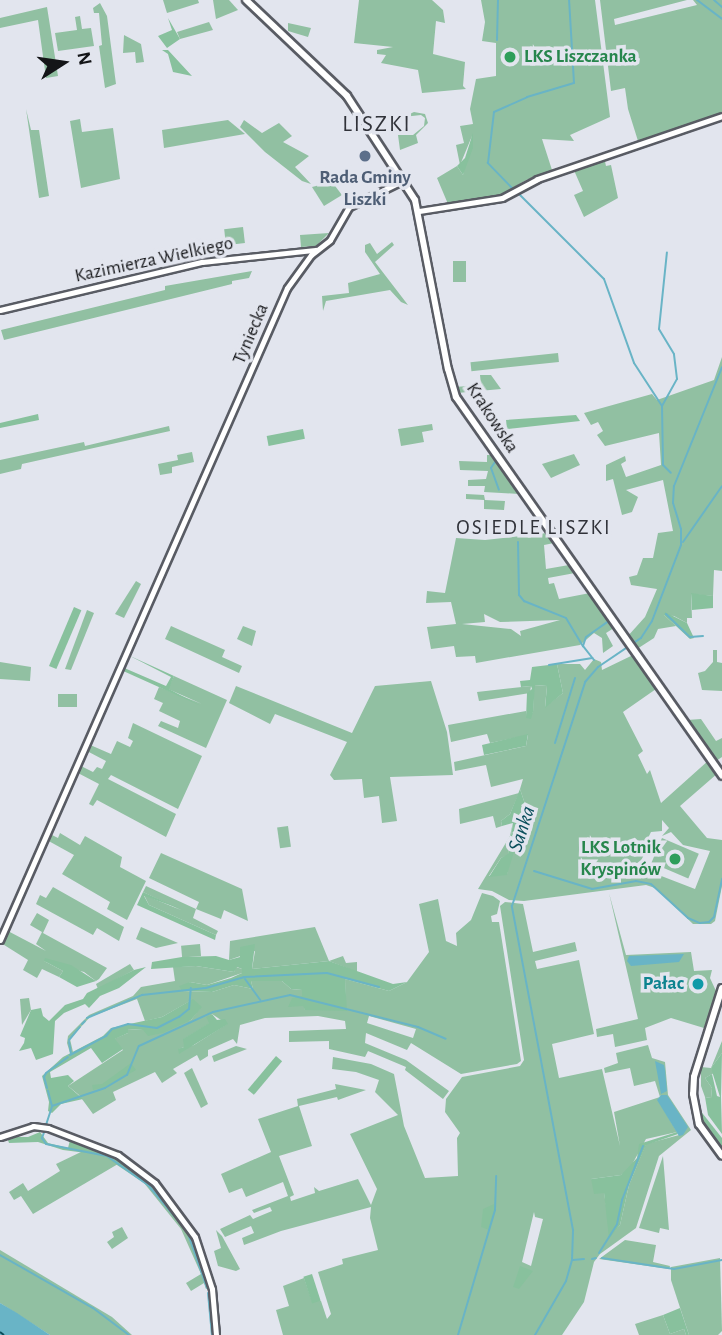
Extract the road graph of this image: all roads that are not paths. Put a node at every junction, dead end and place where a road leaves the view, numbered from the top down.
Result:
1 (246, 0) edge
2 (722, 116) edge
3 (402, 181) junction
4 (419, 211) junction
5 (315, 250) junction
6 (0, 310) edge
7 (722, 776) edge
8 (0, 940) edge
9 (722, 988) edge
10 (0, 1137) edge
11 (722, 1156) edge
12 (216, 1335) edge

1 - 3 main road, Krakowska
2 - 4 street
3 - 4 main road, Krakowska
3 - 5 street, Tyniecka
4 - 7 main road, Krakowska
5 - 6 street, Kazimierza Wielkiego
5 - 8 street, Tyniecka
9 - 11 main road
10 - 12 street

